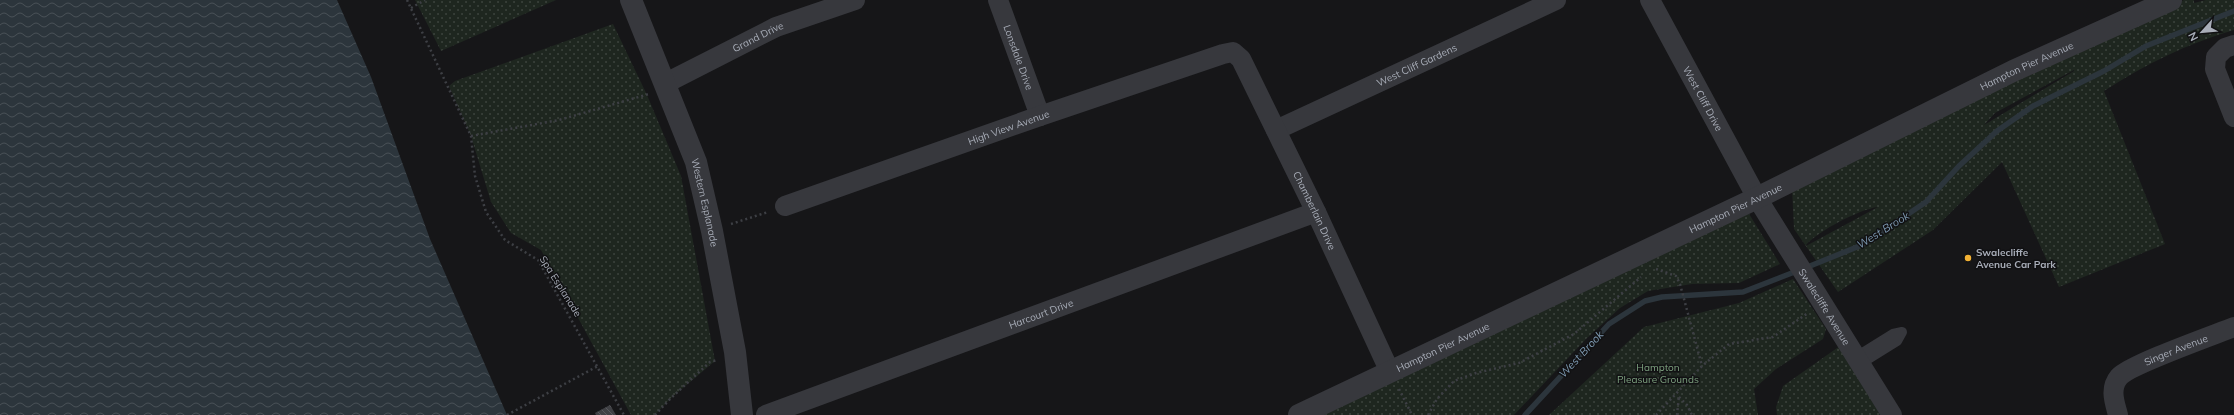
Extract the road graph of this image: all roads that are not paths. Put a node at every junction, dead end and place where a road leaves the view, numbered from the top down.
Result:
1 (631, 0) edge
2 (855, 0) edge
3 (998, 0) edge
4 (1556, 0) edge
5 (1650, 0) edge
6 (2171, 0) edge
7 (835, 3) edge
8 (2234, 45) edge
9 (1234, 52) joint
10 (666, 84) junction
11 (1040, 116) junction
12 (2234, 117) edge
13 (1276, 130) junction
14 (1757, 198) junction
15 (786, 206) road end
16 (1316, 212) junction
17 (2234, 327) edge
18 (1390, 372) junction
19 (742, 415) edge
20 (766, 415) edge
21 (1298, 415) edge
22 (1892, 415) edge
23 (2118, 415) edge

1 - 10 street, Western Esplanade
2 - 7 street, Grand Drive
3 - 11 street, Lonsdale Drive
4 - 13 street, West Cliff Gardens
5 - 14 street, West Cliff Drive
6 - 14 street, Hampton Pier Avenue
7 - 10 street, Grand Drive
8 - 12 street
9 - 11 street, High View Avenue
9 - 13 street, Chamberlain Drive
10 - 19 street, Western Esplanade
11 - 15 street, High View Avenue
13 - 16 street, Chamberlain Drive
14 - 18 street, Hampton Pier Avenue
14 - 22 street, Swalecliffe Avenue
16 - 18 street, Chamberlain Drive
16 - 20 street, Harcourt Drive
17 - 23 street, Singer Avenue
18 - 21 street, Hampton Pier Avenue

